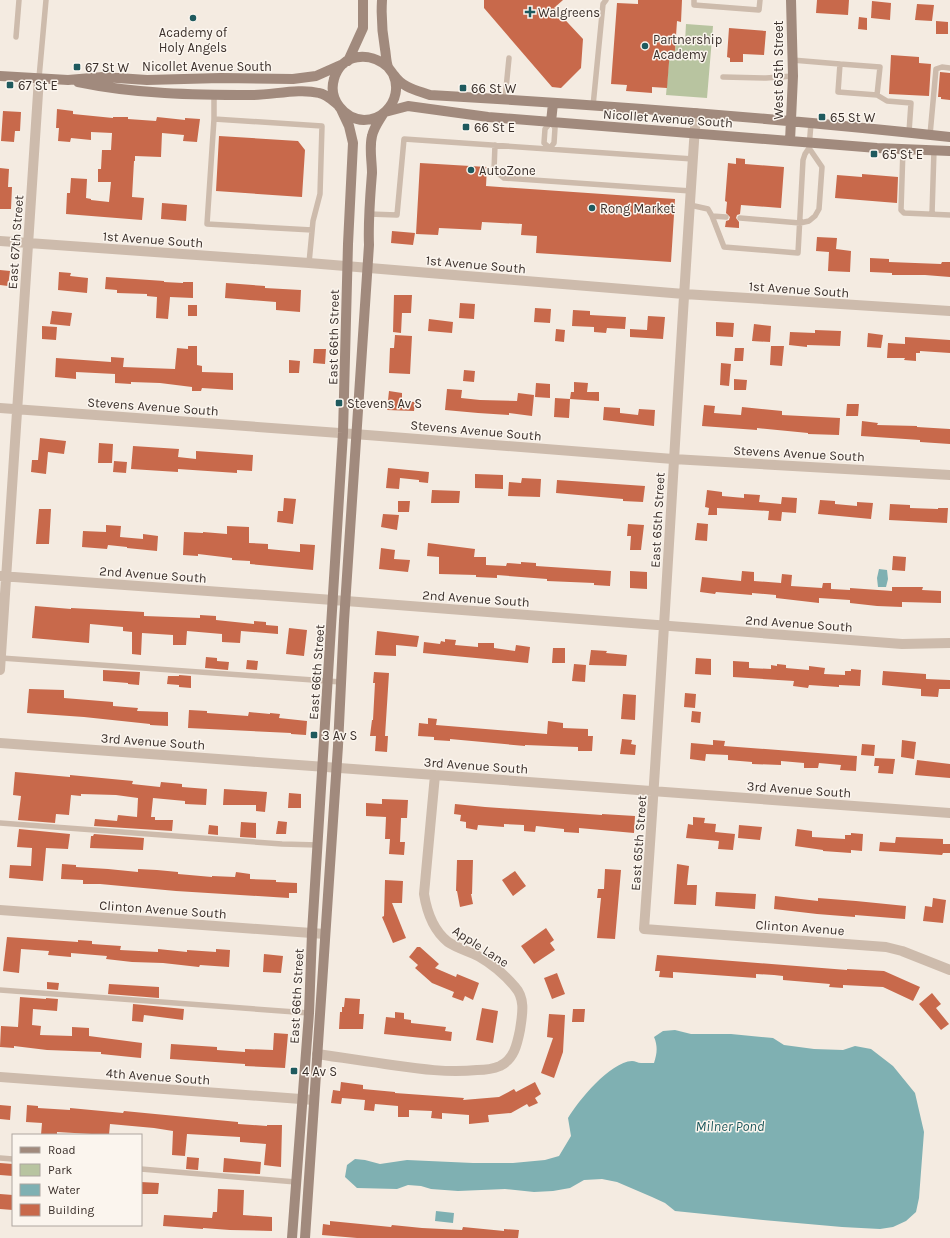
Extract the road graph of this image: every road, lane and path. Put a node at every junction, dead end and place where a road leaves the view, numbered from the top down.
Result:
1 (18, 0) edge
2 (46, 0) edge
3 (363, 0) edge
4 (382, 0) edge
5 (606, 0) edge
6 (694, 0) edge
7 (760, 0) edge
8 (790, 0) edge
9 (16, 37) dead end
10 (509, 58) dead end
11 (792, 60) junction
12 (345, 63) junction
13 (840, 64) junction
14 (950, 68) edge
15 (391, 71) junction
16 (0, 76) edge
17 (793, 76) junction
18 (723, 77) dead end
19 (39, 78) junction
20 (68, 80) junction
21 (214, 95) junction
22 (877, 95) junction
23 (505, 99) junction
24 (554, 103) junction
25 (593, 106) junction
26 (339, 107) junction
27 (384, 113) junction
28 (696, 113) junction
29 (214, 119) junction
30 (792, 121) junction
31 (551, 122) junction
32 (811, 123) junction
33 (909, 132) junction
34 (695, 133) junction
35 (930, 135) junction
36 (950, 137) edge
37 (790, 141) junction
38 (495, 145) junction
39 (810, 145) junction
40 (550, 148) junction
41 (903, 148) junction
42 (934, 150) junction
43 (950, 151) edge
44 (693, 158) junction
45 (691, 191) junction
46 (690, 205) junction
47 (368, 214) junction
48 (932, 214) junction
49 (950, 215) edge
50 (712, 216) junction
51 (726, 217) dead end
52 (740, 218) dead end
53 (800, 223) junction
54 (312, 230) junction
55 (0, 241) edge
56 (28, 243) junction
57 (309, 263) junction
58 (348, 267) junction
59 (367, 268) junction
60 (684, 294) junction
61 (950, 311) edge
62 (0, 408) edge
63 (17, 409) junction
64 (343, 433) junction
65 (357, 434) junction
66 (673, 459) junction
67 (950, 475) edge
68 (3, 576) edge
69 (333, 600) junction
70 (346, 601) junction
71 (664, 625) junction
72 (950, 643) edge
73 (1, 658) edge
74 (0, 670) edge
75 (328, 681) junction
76 (341, 682) junction
77 (0, 743) edge
78 (323, 766) junction
79 (337, 768) junction
80 (435, 775) junction
81 (654, 791) junction
82 (950, 813) edge
83 (0, 823) edge
84 (318, 845) junction
85 (0, 910) edge
86 (644, 929) joint
87 (312, 933) junction
88 (324, 934) junction
89 (950, 970) edge
90 (0, 990) edge
91 (309, 1013) junction
92 (317, 1054) junction
93 (0, 1077) edge
94 (302, 1099) junction
95 (314, 1100) junction
96 (0, 1158) edge
97 (12, 1159) edge
98 (142, 1170) edge
99 (296, 1182) junction
100 (292, 1238) edge
101 (305, 1238) edge

1 - 9 lane
2 - 19 lane
3 - 12 main road
4 - 15 main road
5 - 25 lane
6 - 7 lane
8 - 11 main road, West 65th Street
10 - 23 lane
11 - 13 lane
11 - 17 main road, West 65th Street
12 - 15 main road
12 - 20 main road, Nicollet Avenue South
12 - 26 main road
13 - 22 lane
13 - 22 lane
14 - 35 lane
15 - 23 main road, Nicollet Avenue South
15 - 27 main road
16 - 19 main road, Nicollet Avenue South
17 - 18 lane
17 - 30 main road, West 65th Street
19 - 20 main road, Nicollet Avenue South
19 - 56 street, East 67th Street
20 - 21 main road, Nicollet Avenue South
21 - 26 main road, Nicollet Avenue South
21 - 29 lane
22 - 33 lane
23 - 24 main road, Nicollet Avenue South
24 - 25 main road, Nicollet Avenue South
24 - 31 main road
25 - 28 main road, Nicollet Avenue South
26 - 27 main road
26 - 58 main road, East 66th Street
27 - 31 main road, Nicollet Avenue South
27 - 47 main road, East 66th Street
28 - 30 main road, Nicollet Avenue South
28 - 34 street, East 65th Street
29 - 54 lane
29 - 54 lane
30 - 32 main road, Nicollet Avenue South
30 - 37 main road, West 65th Street
31 - 34 main road, Nicollet Avenue South
31 - 40 lane
31 - 40 lane
32 - 33 main road, Nicollet Avenue South
32 - 39 lane
33 - 35 main road, Nicollet Avenue South
34 - 37 main road, Nicollet Avenue South
34 - 44 street, East 65th Street
35 - 36 main road, Nicollet Avenue South
37 - 39 main road, Nicollet Avenue South
38 - 40 lane
38 - 45 lane
38 - 47 lane
39 - 41 main road, Nicollet Avenue South
39 - 53 lane
39 - 53 lane
40 - 44 lane
41 - 42 main road, Nicollet Avenue South
41 - 48 lane
42 - 43 main road, Nicollet Avenue South
42 - 48 lane
44 - 45 street, East 65th Street
45 - 46 street, East 65th Street
46 - 50 lane
46 - 60 street, East 65th Street
47 - 59 main road, East 66th Street
48 - 49 lane
50 - 51 lane
50 - 53 lane
52 - 53 lane
54 - 57 lane
55 - 56 street, 1st Avenue South
56 - 57 street, 1st Avenue South
56 - 63 street, East 67th Street
57 - 58 street, 1st Avenue South
58 - 59 street, 1st Avenue South
58 - 64 main road, East 66th Street
59 - 60 street, 1st Avenue South
59 - 65 main road, East 66th Street
60 - 61 street, 1st Avenue South
60 - 66 street, East 65th Street
62 - 63 street, Stevens Avenue South
63 - 64 street, Stevens Avenue South
63 - 68 street, East 67th Street
64 - 65 street, Stevens Avenue South
64 - 69 main road, East 66th Street
65 - 66 street, Stevens Avenue South
65 - 70 main road, East 66th Street
66 - 67 street, Stevens Avenue South
66 - 71 street, East 65th Street
68 - 69 street, 2nd Avenue South
68 - 73 street, East 67th Street
69 - 70 street, 2nd Avenue South
69 - 75 main road, East 66th Street
70 - 71 street, 2nd Avenue South
70 - 76 main road, East 66th Street
71 - 72 street, 2nd Avenue South
71 - 81 street, East 65th Street
73 - 74 street, East 67th Street
73 - 75 lane
75 - 76 lane
75 - 78 main road, East 66th Street
76 - 79 main road, East 66th Street
77 - 78 street, 3rd Avenue South
78 - 79 street, 3rd Avenue South
78 - 84 main road, East 66th Street
79 - 80 street, 3rd Avenue South
79 - 88 main road, East 66th Street
80 - 81 street, 3rd Avenue South
80 - 92 street, Apple Lane
81 - 82 street, 3rd Avenue South
81 - 86 street, East 65th Street
83 - 84 lane
84 - 87 main road, East 66th Street
85 - 87 street, Clinton Avenue South
86 - 89 street, Clinton Avenue
87 - 88 street, Clinton Avenue South
87 - 91 main road, East 66th Street
88 - 92 main road, East 66th Street
90 - 91 lane
91 - 94 main road, East 66th Street
92 - 95 main road, East 66th Street
93 - 94 street, 4th Avenue South
94 - 95 street, 4th Avenue South
94 - 99 main road, East 66th Street
95 - 101 main road, East 66th Street
96 - 97 lane
98 - 99 lane
99 - 100 main road, East 66th Street

